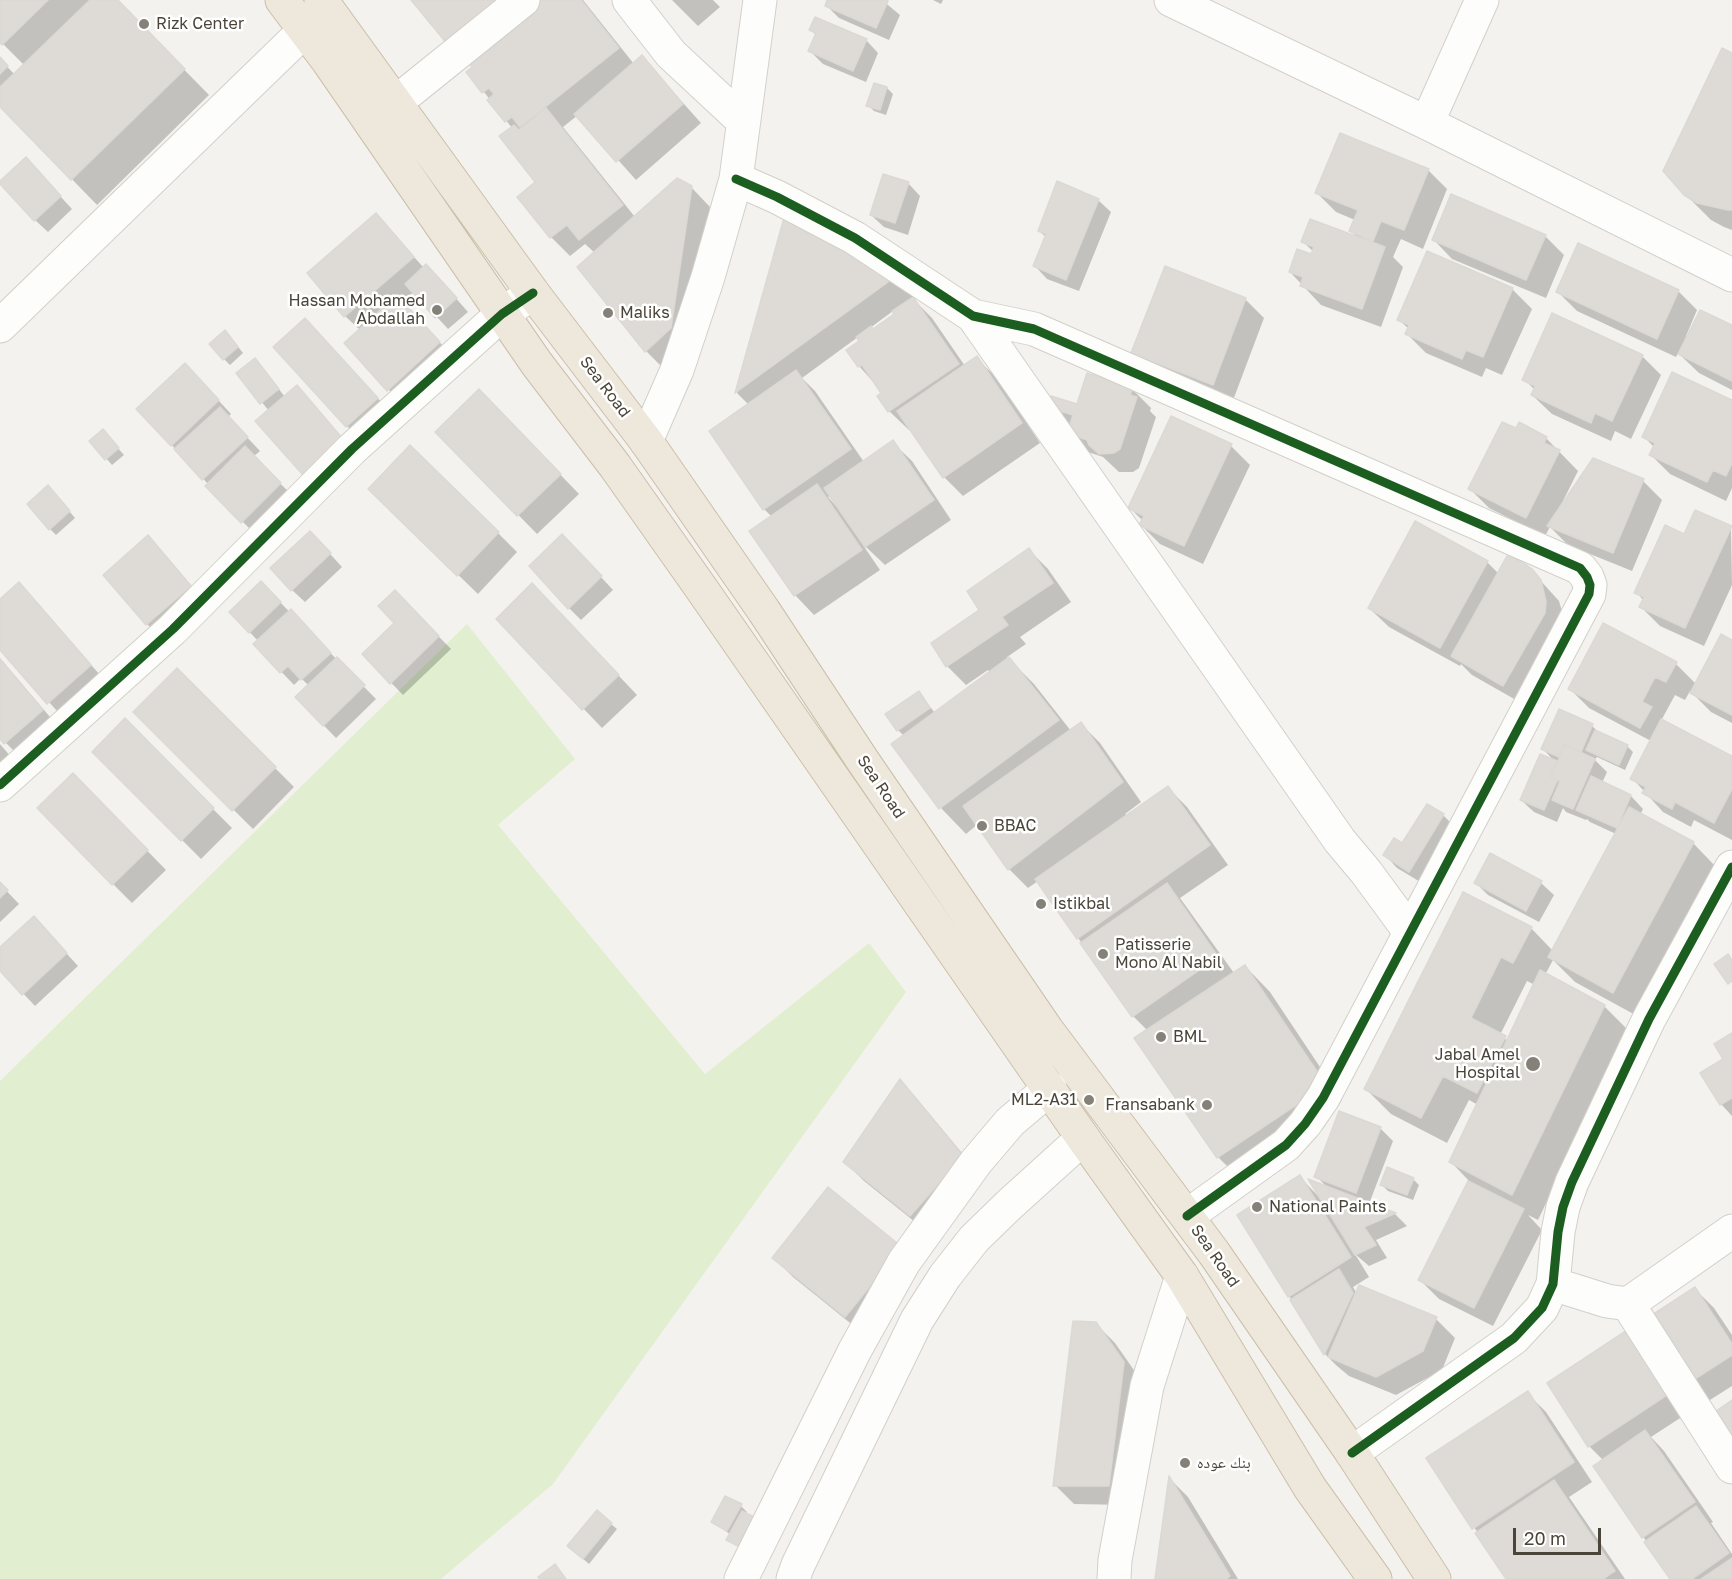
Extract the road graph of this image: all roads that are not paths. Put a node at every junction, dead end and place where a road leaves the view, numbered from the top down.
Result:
1 (282, 0) edge
2 (523, 0) edge
3 (629, 0) edge
4 (760, 0) edge
5 (1171, 0) edge
6 (1482, 0) edge
7 (326, 11) edge
8 (395, 103) junction
9 (743, 121) junction
10 (1426, 123) junction
11 (736, 179) junction
12 (1732, 275) edge
13 (533, 292) junction
14 (502, 314) junction
15 (974, 316) junction
16 (0, 326) edge
17 (646, 441) junction
18 (0, 785) edge
19 (1732, 867) edge
20 (1410, 932) junction
21 (1050, 1088) junction
22 (1083, 1138) junction
23 (1187, 1216) junction
24 (1732, 1231) edge
25 (1182, 1276) junction
26 (1553, 1284) junction
27 (1628, 1304) junction
28 (1352, 1453) junction
29 (1732, 1467) edge
30 (741, 1579) edge
31 (793, 1579) edge
32 (1114, 1579) edge
33 (1375, 1579) edge
34 (1434, 1579) edge

1 - 7 highway, Sea Road
2 - 8 street
3 - 9 street
4 - 9 street
5 - 10 street
6 - 10 street
7 - 8 highway, Sea Road
7 - 14 highway, Sea Road
7 - 16 street
8 - 13 highway, Sea Road
9 - 11 street
10 - 12 street
11 - 15 street
11 - 17 street
13 - 14 street
13 - 17 highway, Sea Road
14 - 18 street
14 - 21 highway, Sea Road
15 - 20 street
15 - 20 street
17 - 23 highway, Sea Road
19 - 26 street
20 - 23 street
21 - 22 highway, Sea Road
21 - 30 street
22 - 25 highway, Sea Road
22 - 31 street
23 - 28 highway, Sea Road
24 - 27 street
25 - 32 street
25 - 33 highway, Sea Road
26 - 27 street
26 - 28 street
27 - 29 street
28 - 34 highway, Sea Road

